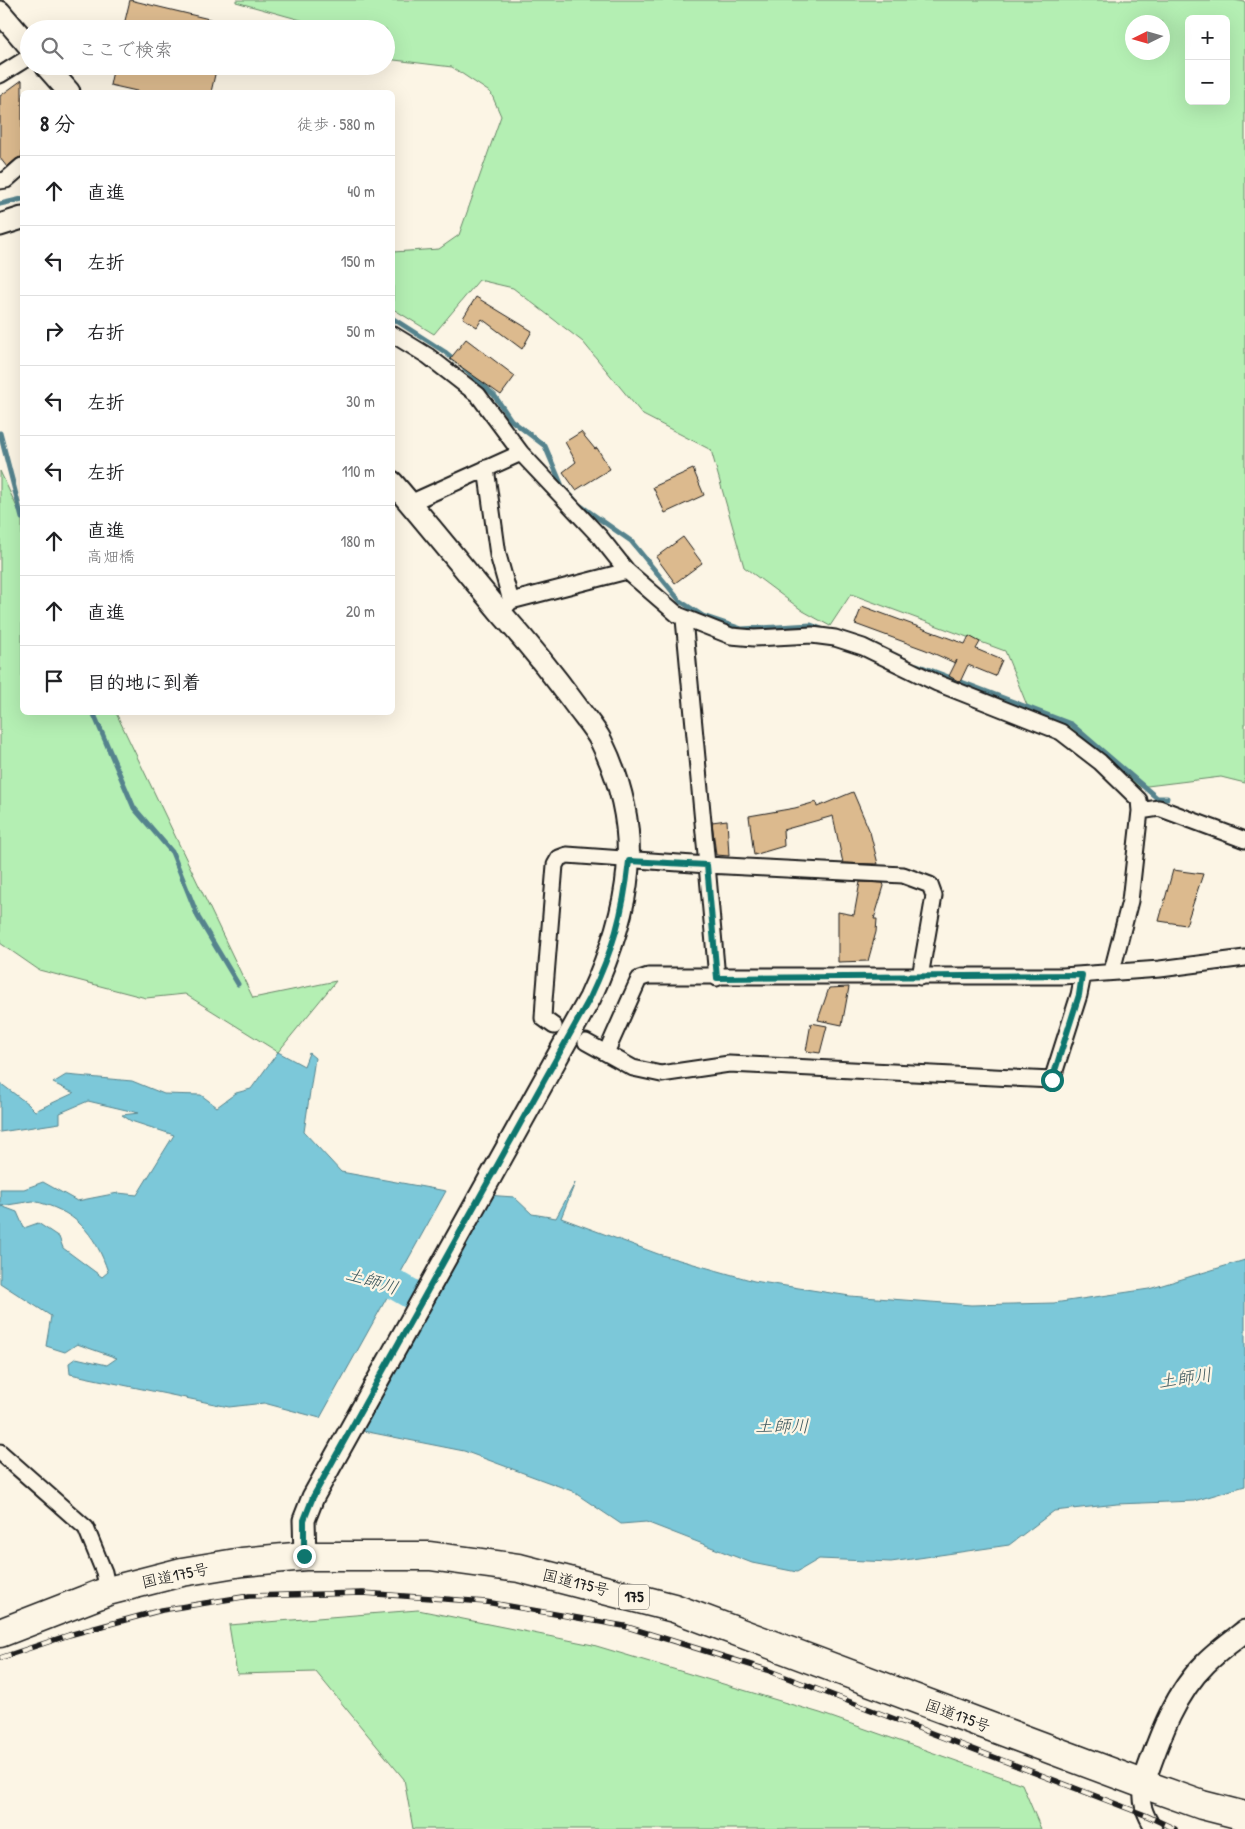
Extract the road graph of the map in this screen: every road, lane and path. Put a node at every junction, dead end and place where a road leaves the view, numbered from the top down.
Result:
1 (0, 12) edge
2 (20, 35) edge
3 (20, 63) edge
4 (0, 75) edge
5 (54, 75) edge
6 (67, 90) edge
7 (20, 168) edge
8 (0, 181) edge
9 (20, 219) edge
10 (0, 225) edge
11 (395, 336) edge
12 (521, 454) junction
13 (486, 468) junction
14 (395, 486) edge
15 (410, 503) junction
16 (627, 571) junction
17 (506, 606) junction
18 (684, 618) junction
19 (1140, 811) junction
20 (1245, 840) edge
21 (629, 861) junction
22 (707, 865) junction
23 (1245, 958) edge
24 (1112, 972) junction
25 (1082, 975) junction
26 (920, 976) junction
27 (717, 978) junction
28 (554, 1026) dead end
29 (586, 1042) dead end
30 (606, 1054) junction
31 (0, 1452) edge
32 (304, 1556) junction
33 (108, 1591) junction
34 (1245, 1632) edge
35 (0, 1633) edge
36 (1143, 1784) junction
37 (1245, 1816) edge
38 (1154, 1829) edge

1 - 2 street
3 - 4 street
5 - 6 street
7 - 8 street
9 - 10 street
11 - 12 street
12 - 13 street
12 - 16 street
13 - 15 street
13 - 17 street
14 - 15 street
15 - 17 street
16 - 17 street
16 - 18 street
17 - 21 street
18 - 19 street
18 - 22 street
19 - 20 street
19 - 24 street
21 - 22 street
21 - 28 street
21 - 32 street
22 - 26 street
22 - 27 street
23 - 24 street
24 - 25 street
25 - 26 street
25 - 30 street
26 - 27 street
27 - 30 street
29 - 30 street
31 - 33 street
32 - 33 highway, 国道175号 / 175
32 - 36 highway, 国道175号 / 175
33 - 35 highway, 国道175号 / 175
34 - 36 street
36 - 37 highway, 国道175号 / 175
36 - 38 street

